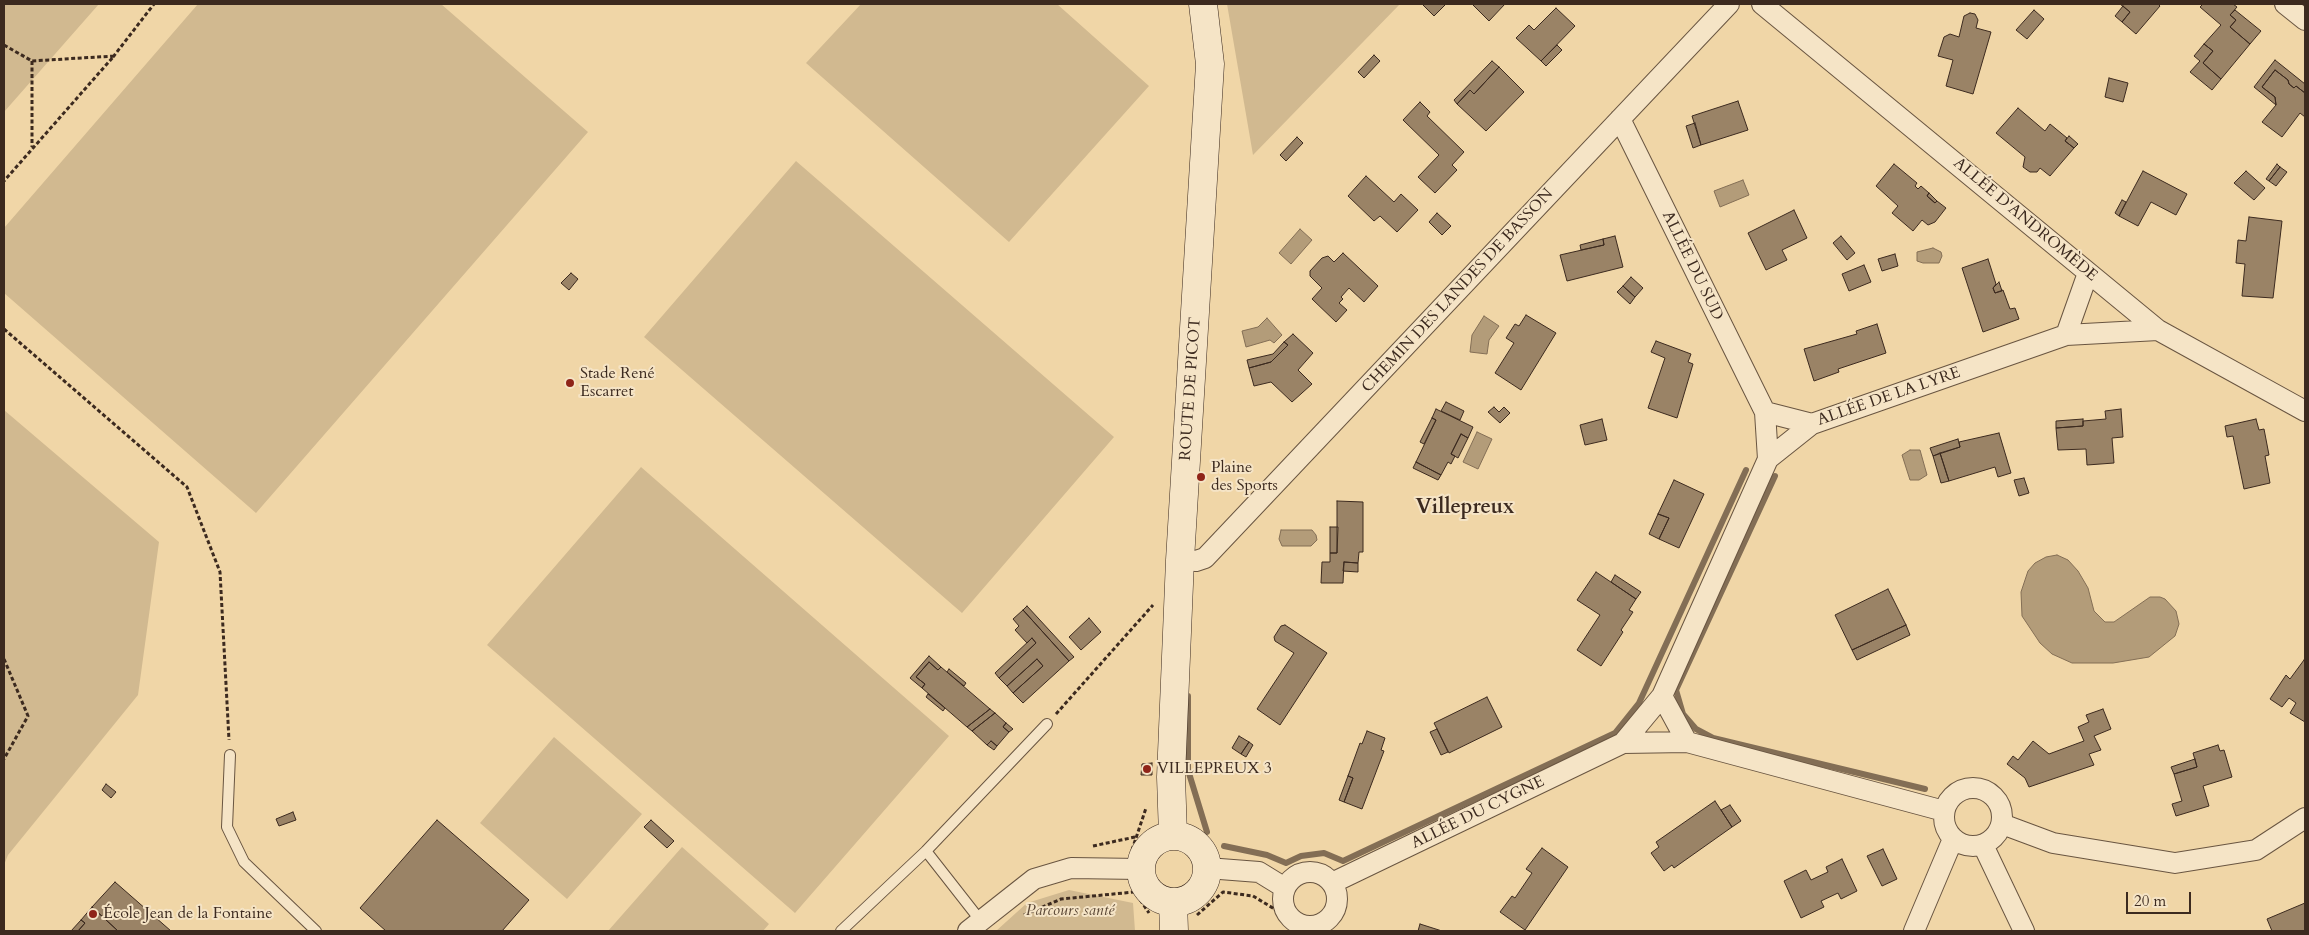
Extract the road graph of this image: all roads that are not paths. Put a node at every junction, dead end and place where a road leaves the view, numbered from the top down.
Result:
1 (1203, 4) edge
2 (1728, 4) edge
3 (1762, 4) edge
4 (2285, 4) edge
5 (2305, 20) edge
6 (1620, 119) junction
7 (2088, 273) junction
8 (2158, 330) junction
9 (2066, 335) junction
10 (2305, 411) edge
11 (1765, 412) junction
12 (1812, 424) junction
13 (1768, 459) junction
14 (1180, 560) junction
15 (1662, 696) junction
16 (1047, 724) road end
17 (1687, 742) junction
18 (1623, 743) junction
19 (230, 755) road end
20 (1944, 811) junction
21 (2305, 818) edge
22 (2002, 824) junction
23 (1173, 835) junction
24 (1953, 839) junction
25 (1983, 845) junction
26 (926, 851) junction
27 (1207, 868) junction
28 (1137, 881) junction
29 (1332, 883) junction
30 (1285, 888) junction
31 (1173, 917) edge
32 (974, 926) edge
33 (1317, 929) edge
34 (316, 931) edge
35 (841, 931) edge
36 (1914, 931) edge
37 (2024, 931) edge

1 - 14 main road, ROUTE DE PICOT
2 - 6 street, CHEMIN DES LANDES DE BASSON
3 - 7 street, ALLÉE D'ANDROMÈDE
4 - 5 street
6 - 11 street, ALLÉE DU SUD
6 - 14 street, CHEMIN DES LANDES DE BASSON
7 - 8 street, ALLÉE D'ANDROMÈDE
7 - 9 street
8 - 9 street, ALLÉE DE LA LYRE
8 - 10 street, ALLÉE D'ANDROMÈDE
9 - 12 street, ALLÉE DE LA LYRE
11 - 12 street
11 - 13 street, ALLÉE DU SUD
12 - 13 street, ALLÉE DE LA LYRE
13 - 15 street, ALLÉE DE LA LYRE
14 - 23 main road, ROUTE DE PICOT
15 - 17 street
15 - 18 street, ALLÉE DE LA LYRE
16 - 26 lane
17 - 18 street
17 - 20 street
18 - 29 street, ALLÉE DU CYGNE
19 - 34 lane
20 - 22 street
20 - 24 street
21 - 22 street
22 - 25 street
23 - 27 main road
23 - 28 main road
24 - 25 street
24 - 36 street
25 - 37 street
26 - 32 lane
26 - 35 lane
27 - 30 street
27 - 31 main road
28 - 31 main road
28 - 32 street
29 - 30 street
29 - 33 street
30 - 33 street

